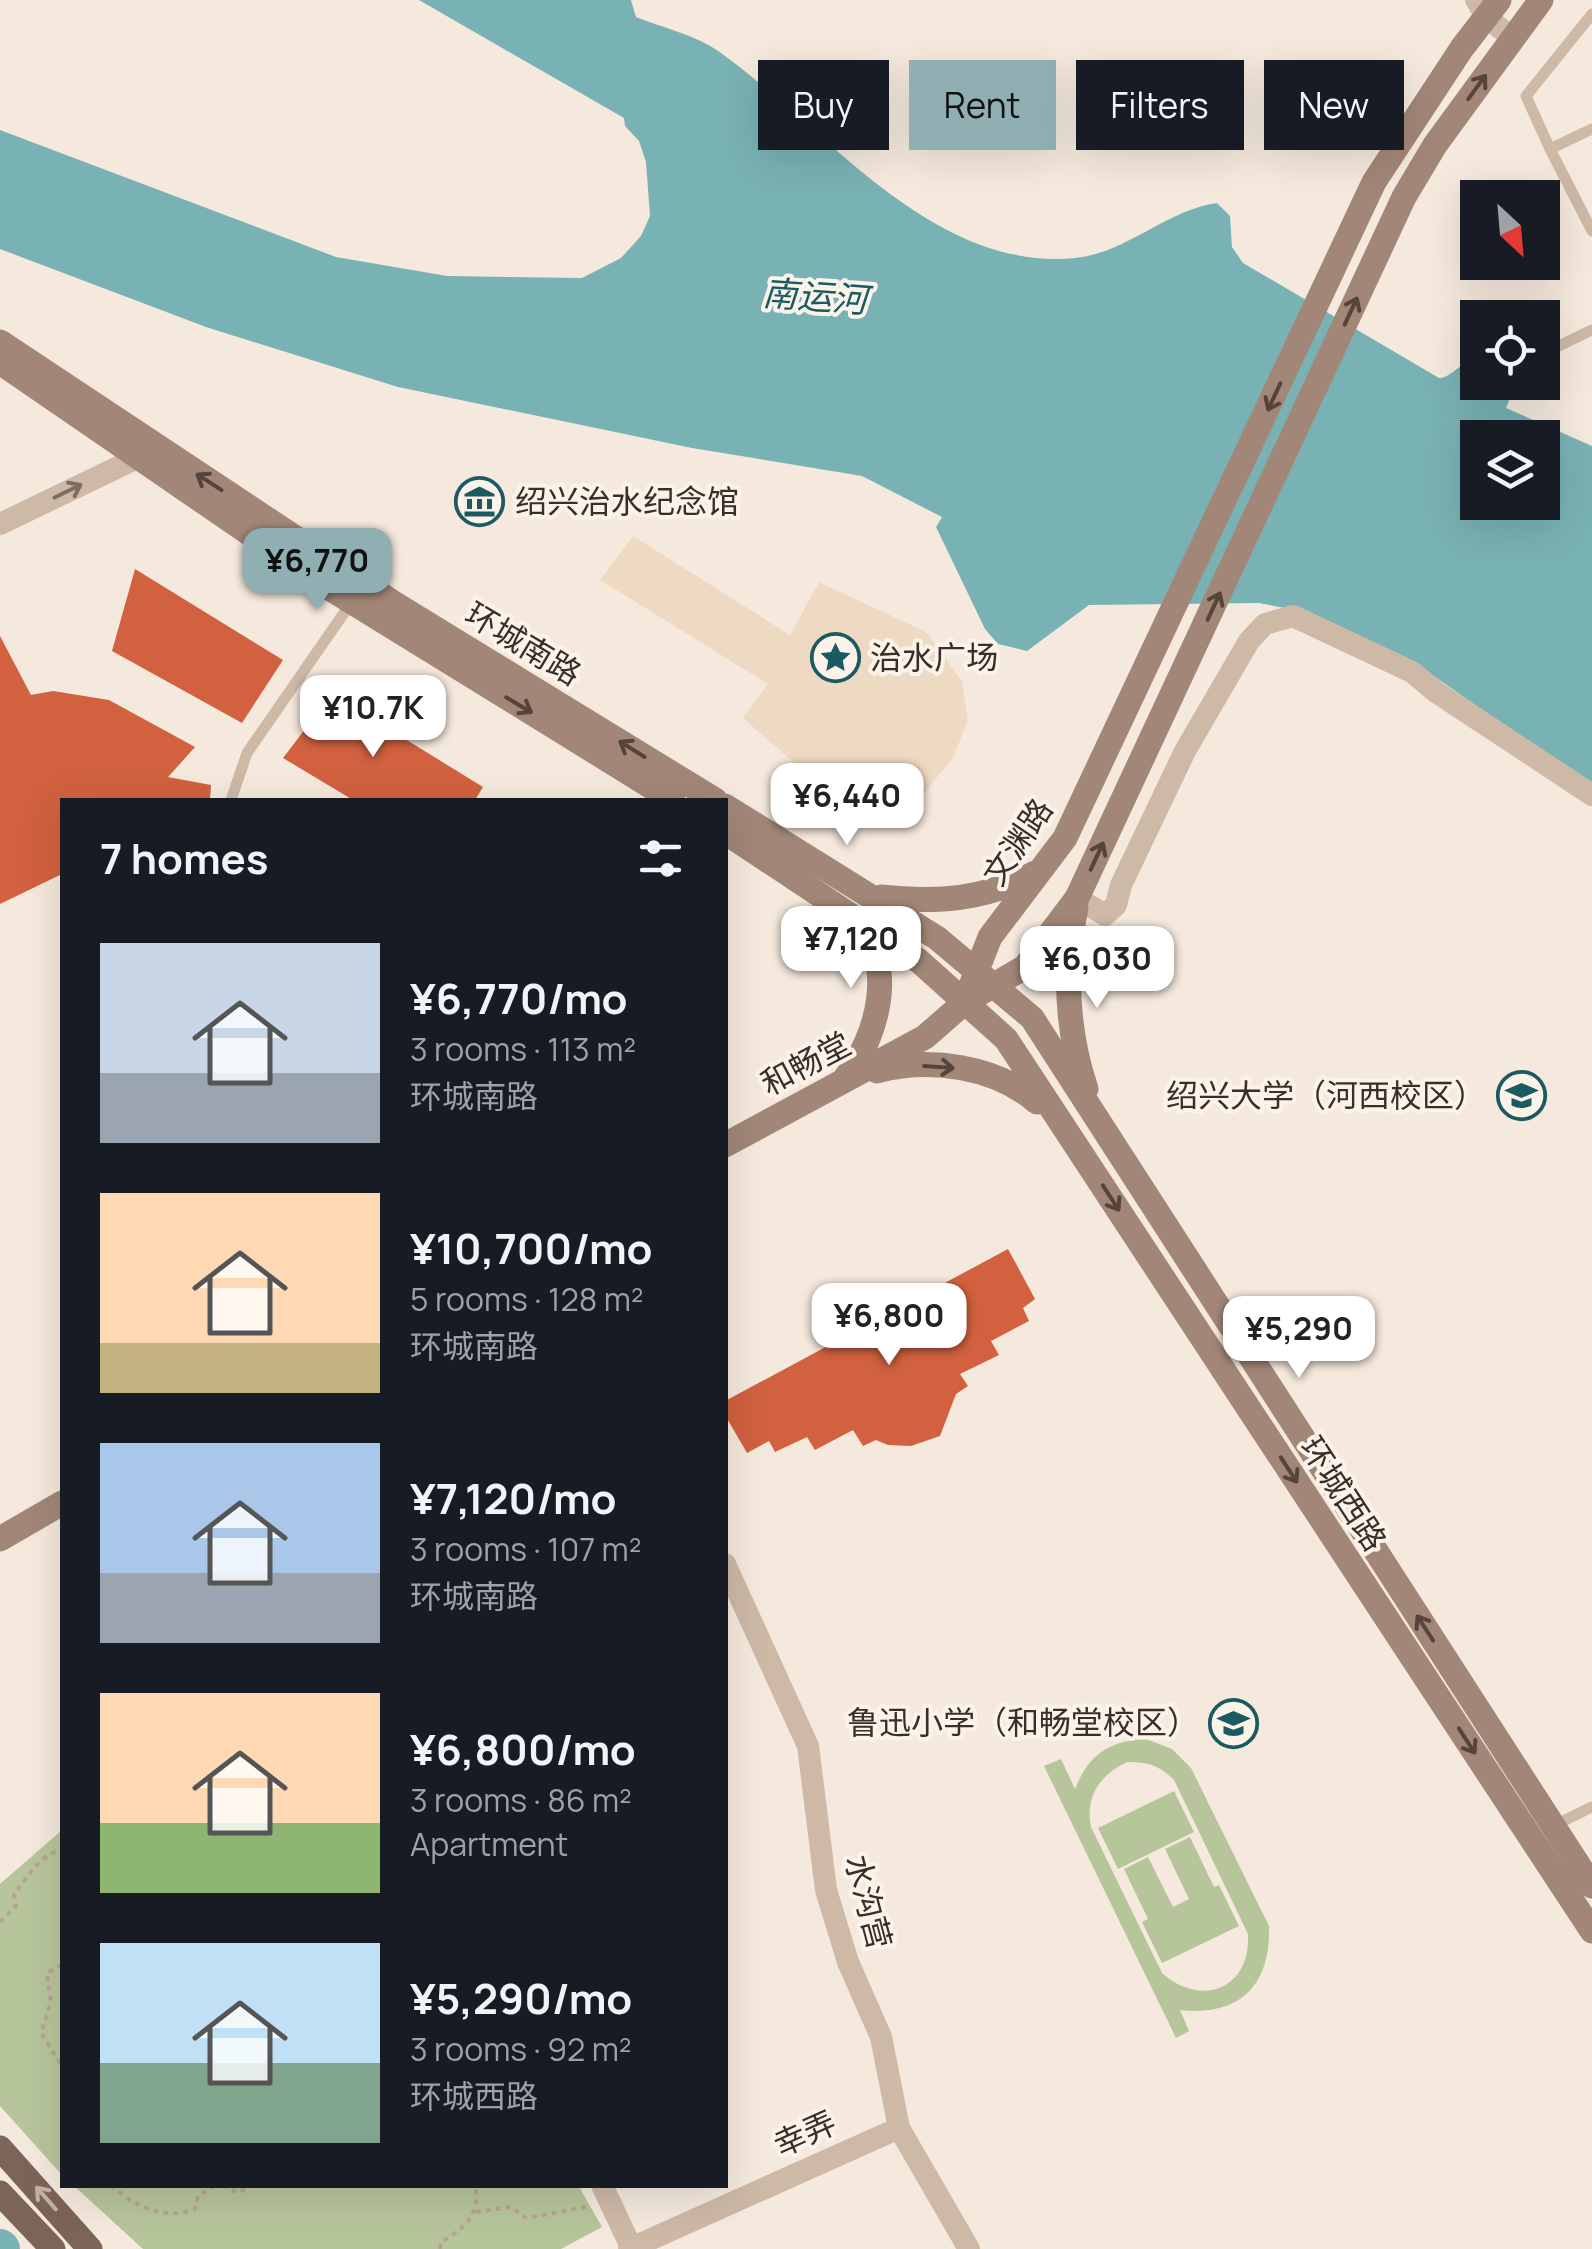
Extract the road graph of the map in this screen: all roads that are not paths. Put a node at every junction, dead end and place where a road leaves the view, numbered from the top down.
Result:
1 (1541, 0) edge
2 (1487, 6) edge
3 (1592, 14) edge
4 (1513, 38) junction
5 (1592, 129) edge
6 (1550, 149) junction
7 (1592, 231) edge
8 (1592, 330) edge
9 (0, 342) edge
10 (1560, 345) edge
11 (0, 362) edge
12 (137, 458) junction
13 (0, 524) edge
14 (357, 593) junction
15 (1592, 795) edge
16 (232, 798) edge
17 (670, 798) edge
18 (712, 798) edge
19 (728, 808) edge
20 (728, 834) edge
21 (1044, 868) junction
22 (874, 896) junction
23 (1078, 898) junction
24 (835, 904) junction
25 (986, 978) junction
26 (965, 1002) junction
27 (843, 1080) junction
28 (1102, 1126) junction
29 (728, 1142) edge
30 (1074, 1142) junction
31 (60, 1505) edge
32 (0, 1539) edge
33 (728, 1571) edge
34 (1592, 1807) edge
35 (1554, 1826) junction
36 (1592, 1886) edge
37 (1592, 1931) edge
38 (898, 2128) junction
39 (0, 2148) edge
40 (0, 2193) edge
41 (606, 2193) edge
42 (630, 2248) edge
43 (53, 2249) edge
44 (90, 2249) edge
45 (969, 2249) edge

1 - 4 main road
2 - 4 street
2 -> 21 main road, 文渊路
3 - 6 lane
23 -> 4 main road
5 - 6 lane
6 - 7 lane
8 - 10 lane
14 -> 9 main road, 环城南路
11 - 12 main road, 环城南路
13 -> 12 street
12 - 14 main road, 环城南路
14 - 16 lane
14 -> 17 main road, 环城南路
18 -> 14 main road, 环城南路
15 - 23 street
19 - 22 main road
20 - 24 main road
21 - 22 main road
21 - 25 main road, 文渊路
22 - 25 main road, 环城西路
23 - 25 main road
23 - 28 main road
24 - 26 main road, 环城西路
24 - 27 main road
25 - 26 main road
25 - 28 main road, 环城西路
26 - 27 main road, 和畅堂
26 - 30 main road, 环城西路
27 - 29 main road, 和畅堂
27 -> 30 main road
35 -> 28 main road, 环城西路
30 -> 37 main road, 环城西路
31 - 32 main road
33 - 38 street, 水沟营
34 - 35 lane
35 - 36 main road, 环城西路
38 - 42 street, 幸弄
38 - 45 street, 水沟营
44 -> 39 main road
40 - 43 main road
41 - 42 street

